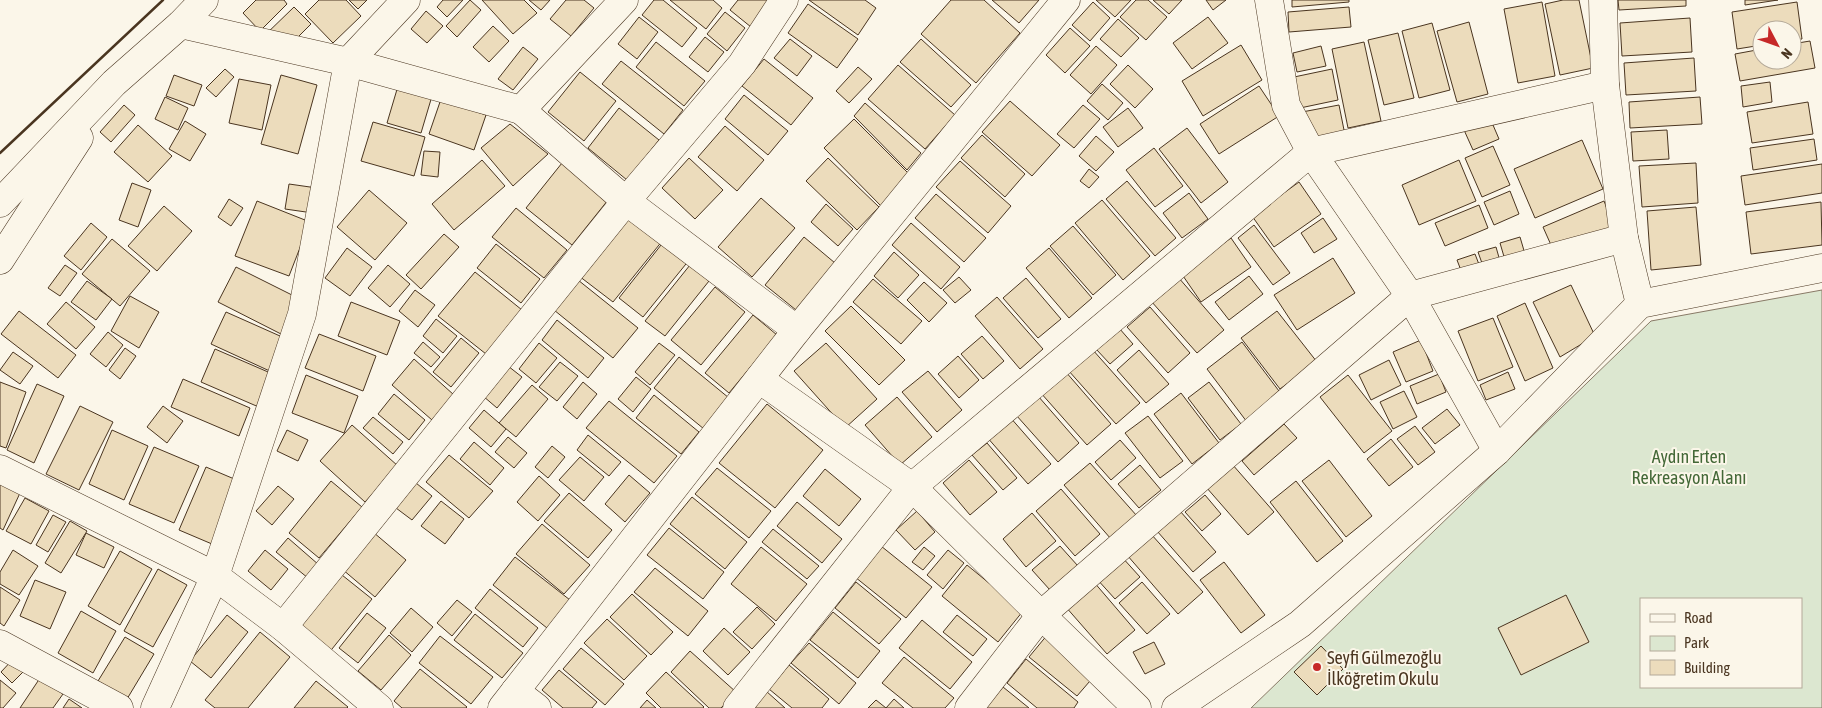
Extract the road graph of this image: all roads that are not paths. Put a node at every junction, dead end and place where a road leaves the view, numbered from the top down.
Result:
1 (204, 0) edge
2 (406, 0) edge
3 (624, 0) edge
4 (784, 0) edge
5 (1066, 0) edge
6 (1269, 0) edge
7 (1603, 0) edge
8 (181, 24) junction
9 (348, 62) junction
10 (114, 83) junction
11 (1605, 85) junction
12 (521, 110) junction
13 (1311, 152) junction
14 (626, 201) junction
15 (0, 203) edge
16 (1624, 238) junction
17 (0, 260) edge
18 (1822, 268) edge
19 (1410, 296) junction
20 (1640, 304) junction
21 (797, 330) junction
22 (759, 379) junction
23 (1496, 451) junction
24 (0, 469) edge
25 (912, 487) junction
26 (215, 576) junction
27 (1041, 615) junction
28 (283, 627) junction
29 (0, 644) edge
30 (508, 699) edge
31 (119, 708) edge
32 (154, 708) edge
33 (379, 708) edge
34 (537, 708) edge
35 (737, 708) edge
36 (968, 708) edge
37 (1137, 708) edge
38 (1176, 708) edge

1 - 8 street
2 - 9 street
3 - 12 street
4 - 14 street
5 - 21 street
6 - 13 street
7 - 11 street
8 - 9 street
8 - 10 street
9 - 12 street
9 - 26 street
10 - 15 street
10 - 17 street
11 - 13 street
11 - 16 street
12 - 14 street
13 - 19 street
13 - 25 street
14 - 21 street
14 - 28 street
16 - 19 street
16 - 20 street
18 - 20 street
19 - 23 street
19 - 27 street
20 - 23 street
21 - 22 street
22 - 25 street
22 - 30 street
23 - 38 street
24 - 26 street
25 - 27 street
25 - 35 street
26 - 28 street
26 - 32 street
27 - 36 street
27 - 37 street
28 - 33 street
29 - 31 street
30 - 34 street

